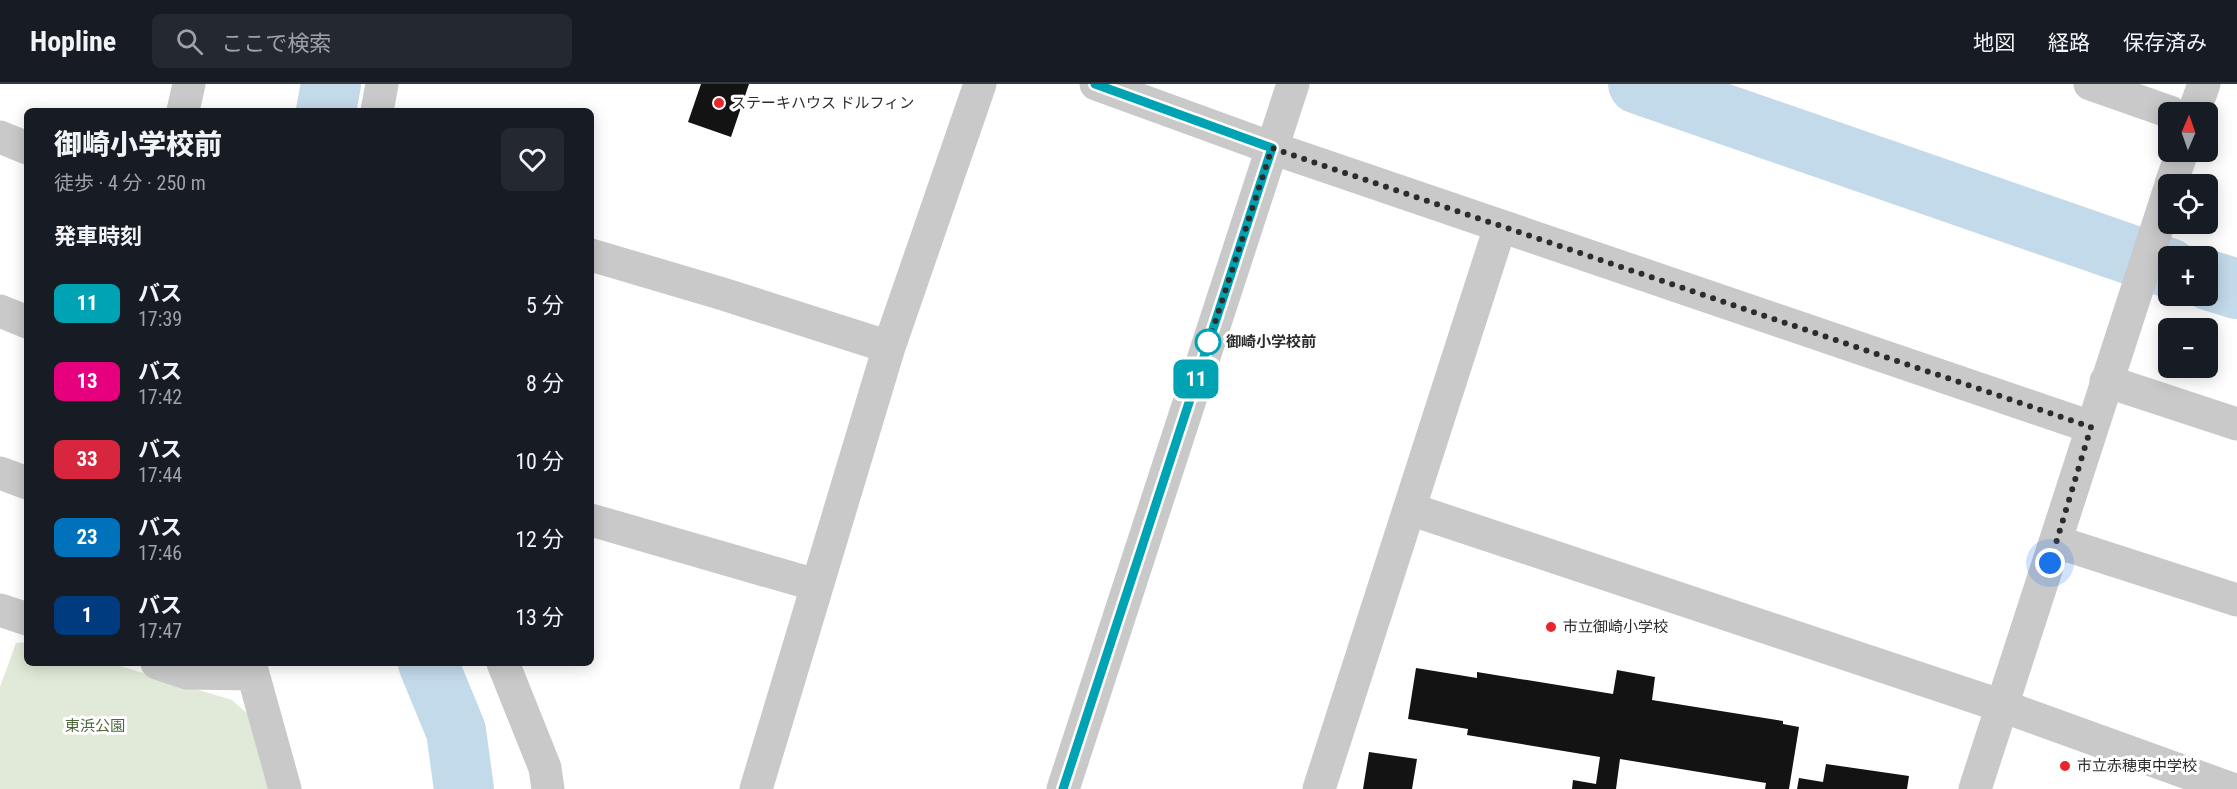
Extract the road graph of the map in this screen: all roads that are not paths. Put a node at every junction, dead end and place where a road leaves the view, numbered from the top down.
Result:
1 (189, 84) edge
2 (382, 84) edge
3 (980, 84) edge
4 (1096, 84) edge
5 (1293, 84) edge
6 (2090, 84) edge
7 (2204, 84) edge
8 (2198, 102) edge
9 (184, 108) edge
10 (378, 108) edge
11 (2158, 108) edge
12 (0, 137) edge
13 (24, 147) edge
14 (1272, 148) junction
15 (2158, 225) edge
16 (1500, 227) junction
17 (594, 256) edge
18 (0, 311) edge
19 (24, 321) edge
20 (889, 347) junction
21 (2106, 381) junction
22 (2237, 424) edge
23 (2091, 427) junction
24 (0, 473) edge
25 (24, 482) edge
26 (1410, 509) junction
27 (594, 521) edge
28 (2057, 542) junction
29 (816, 585) junction
30 (2237, 600) edge
31 (166, 666) edge
32 (504, 666) edge
33 (252, 668) edge
34 (2002, 706) junction
35 (285, 789) edge
36 (548, 789) edge
37 (756, 789) edge
38 (1063, 789) edge
39 (1319, 789) edge
40 (1975, 789) edge
41 (2232, 789) edge

1 - 9 street
2 - 10 street
3 - 20 street
4 - 14 street
5 - 14 street
6 - 11 street
7 - 8 street
12 - 13 street
14 - 16 street
14 - 38 street
15 - 21 street
16 - 23 street
16 - 26 street
17 - 20 street
18 - 19 street
20 - 29 street
21 - 22 street
21 - 23 street
23 - 28 street
24 - 25 street
26 - 34 street
26 - 39 street
27 - 29 street
28 - 30 street
28 - 34 street
29 - 37 street
31 - 33 street
32 - 36 street
33 - 35 street
34 - 40 street
34 - 41 street

